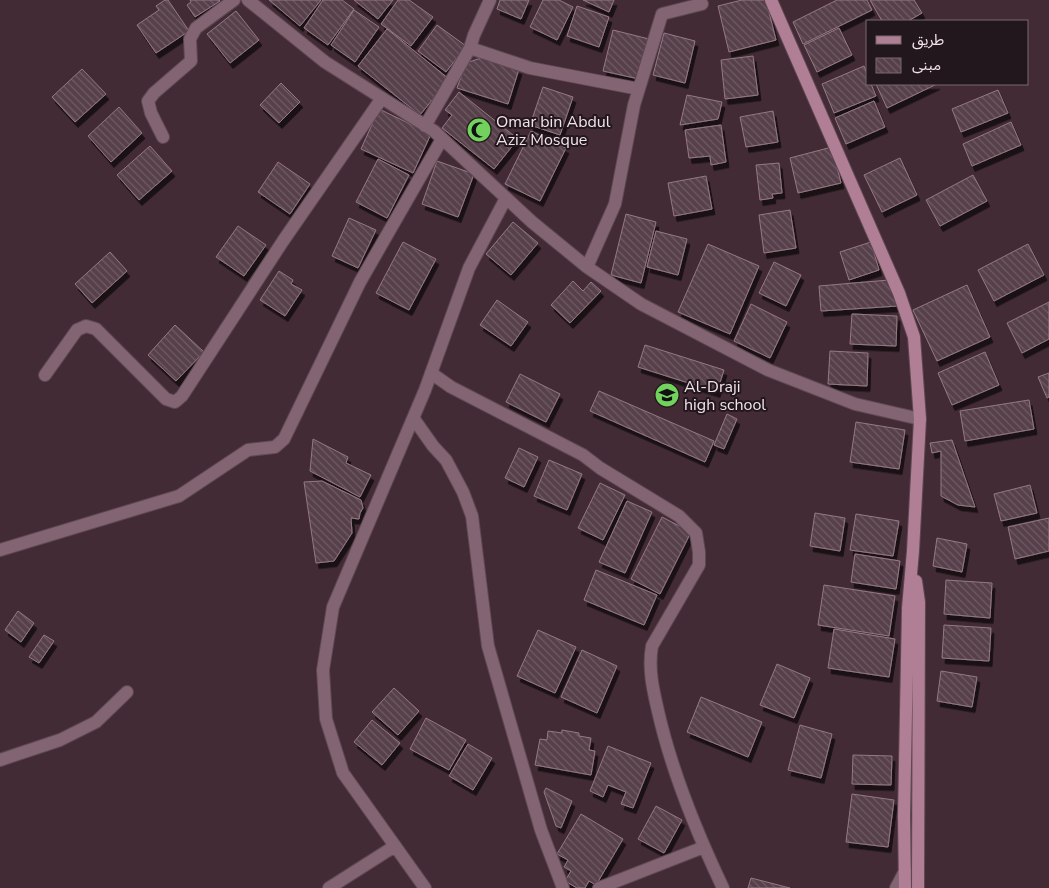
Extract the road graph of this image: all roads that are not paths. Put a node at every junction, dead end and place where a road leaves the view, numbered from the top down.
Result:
1 (234, 0) edge
2 (248, 0) edge
3 (490, 0) edge
4 (771, 0) edge
5 (702, 4) dead end
6 (470, 48) junction
7 (639, 89) junction
8 (382, 98) junction
9 (426, 126) junction
10 (164, 137) dead end
11 (442, 139) junction
12 (506, 198) junction
13 (587, 267) junction
14 (431, 373) junction
15 (45, 374) dead end
16 (920, 418) junction
17 (414, 419) junction
18 (0, 550) edge
19 (913, 552) junction
20 (128, 692) dead end
21 (0, 760) edge
22 (395, 846) junction
23 (704, 848) junction
24 (905, 871) junction
25 (329, 888) edge
26 (425, 888) edge
27 (563, 888) edge
28 (599, 888) edge
29 (723, 888) edge
30 (896, 888) edge
31 (905, 888) edge
32 (918, 888) edge

1 - 10 street
2 - 8 street
3 - 6 street
4 - 16 main road
5 - 7 street
6 - 7 street
6 - 9 street
7 - 13 street
8 - 9 street
8 - 15 street
9 - 11 street
11 - 12 street
11 - 18 street
12 - 13 street
12 - 14 street
13 - 16 street
14 - 17 street
14 - 23 street
16 - 19 main road
17 - 22 street
17 - 27 street
19 - 24 main road
19 - 32 main road
20 - 21 street
22 - 25 street
22 - 26 street
23 - 28 street
23 - 29 street
24 - 30 street
24 - 31 main road

